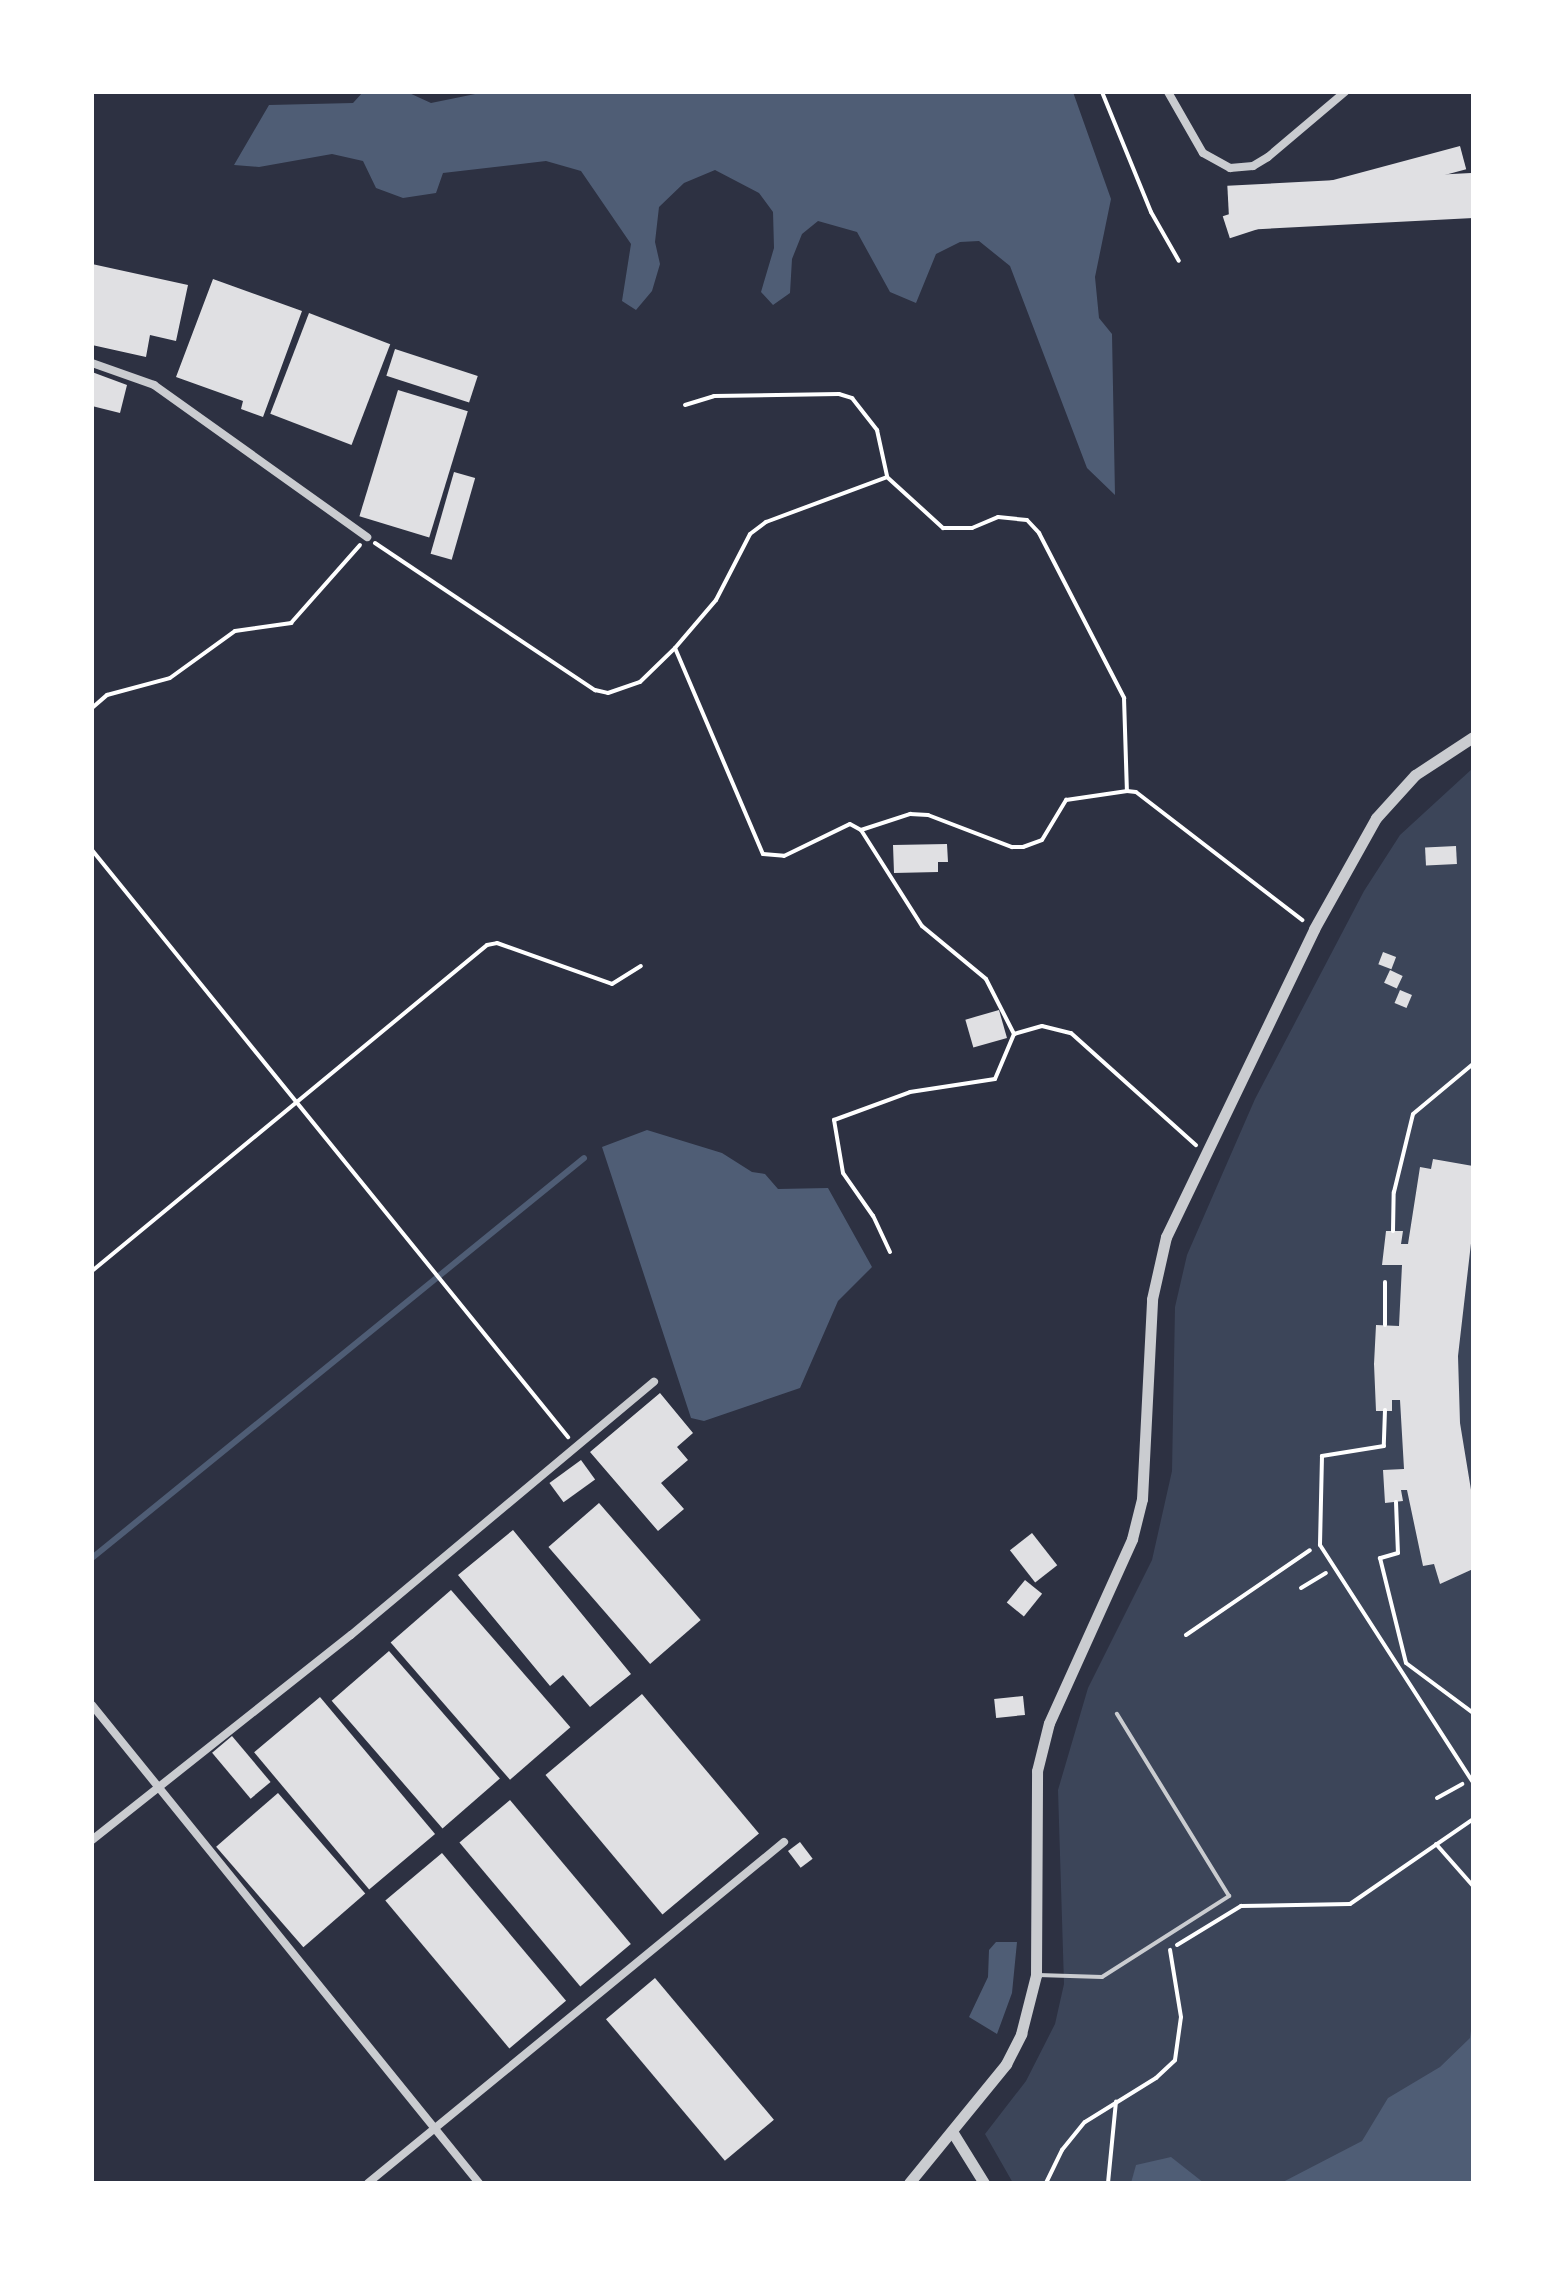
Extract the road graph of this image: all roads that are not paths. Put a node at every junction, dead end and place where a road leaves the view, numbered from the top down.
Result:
1 (1168, 92) edge
2 (1345, 92) edge
3 (92, 363) edge
4 (367, 537) road end
5 (1473, 737) edge
6 (654, 1382) dead end
7 (92, 1705) edge
8 (1117, 1714) dead end
9 (158, 1785) junction
10 (92, 1840) edge
11 (784, 1842) dead end
12 (1036, 1975) junction
13 (435, 2129) junction
14 (953, 2133) junction
15 (368, 2183) edge
16 (479, 2183) edge
17 (909, 2183) edge
18 (984, 2183) edge

1 - 2 street
3 - 4 street
5 - 12 street
6 - 9 street
7 - 9 street
8 - 12 lane
9 - 10 street
9 - 13 street
11 - 13 street
12 - 14 street
13 - 15 street
13 - 16 street
14 - 17 street
14 - 18 street

